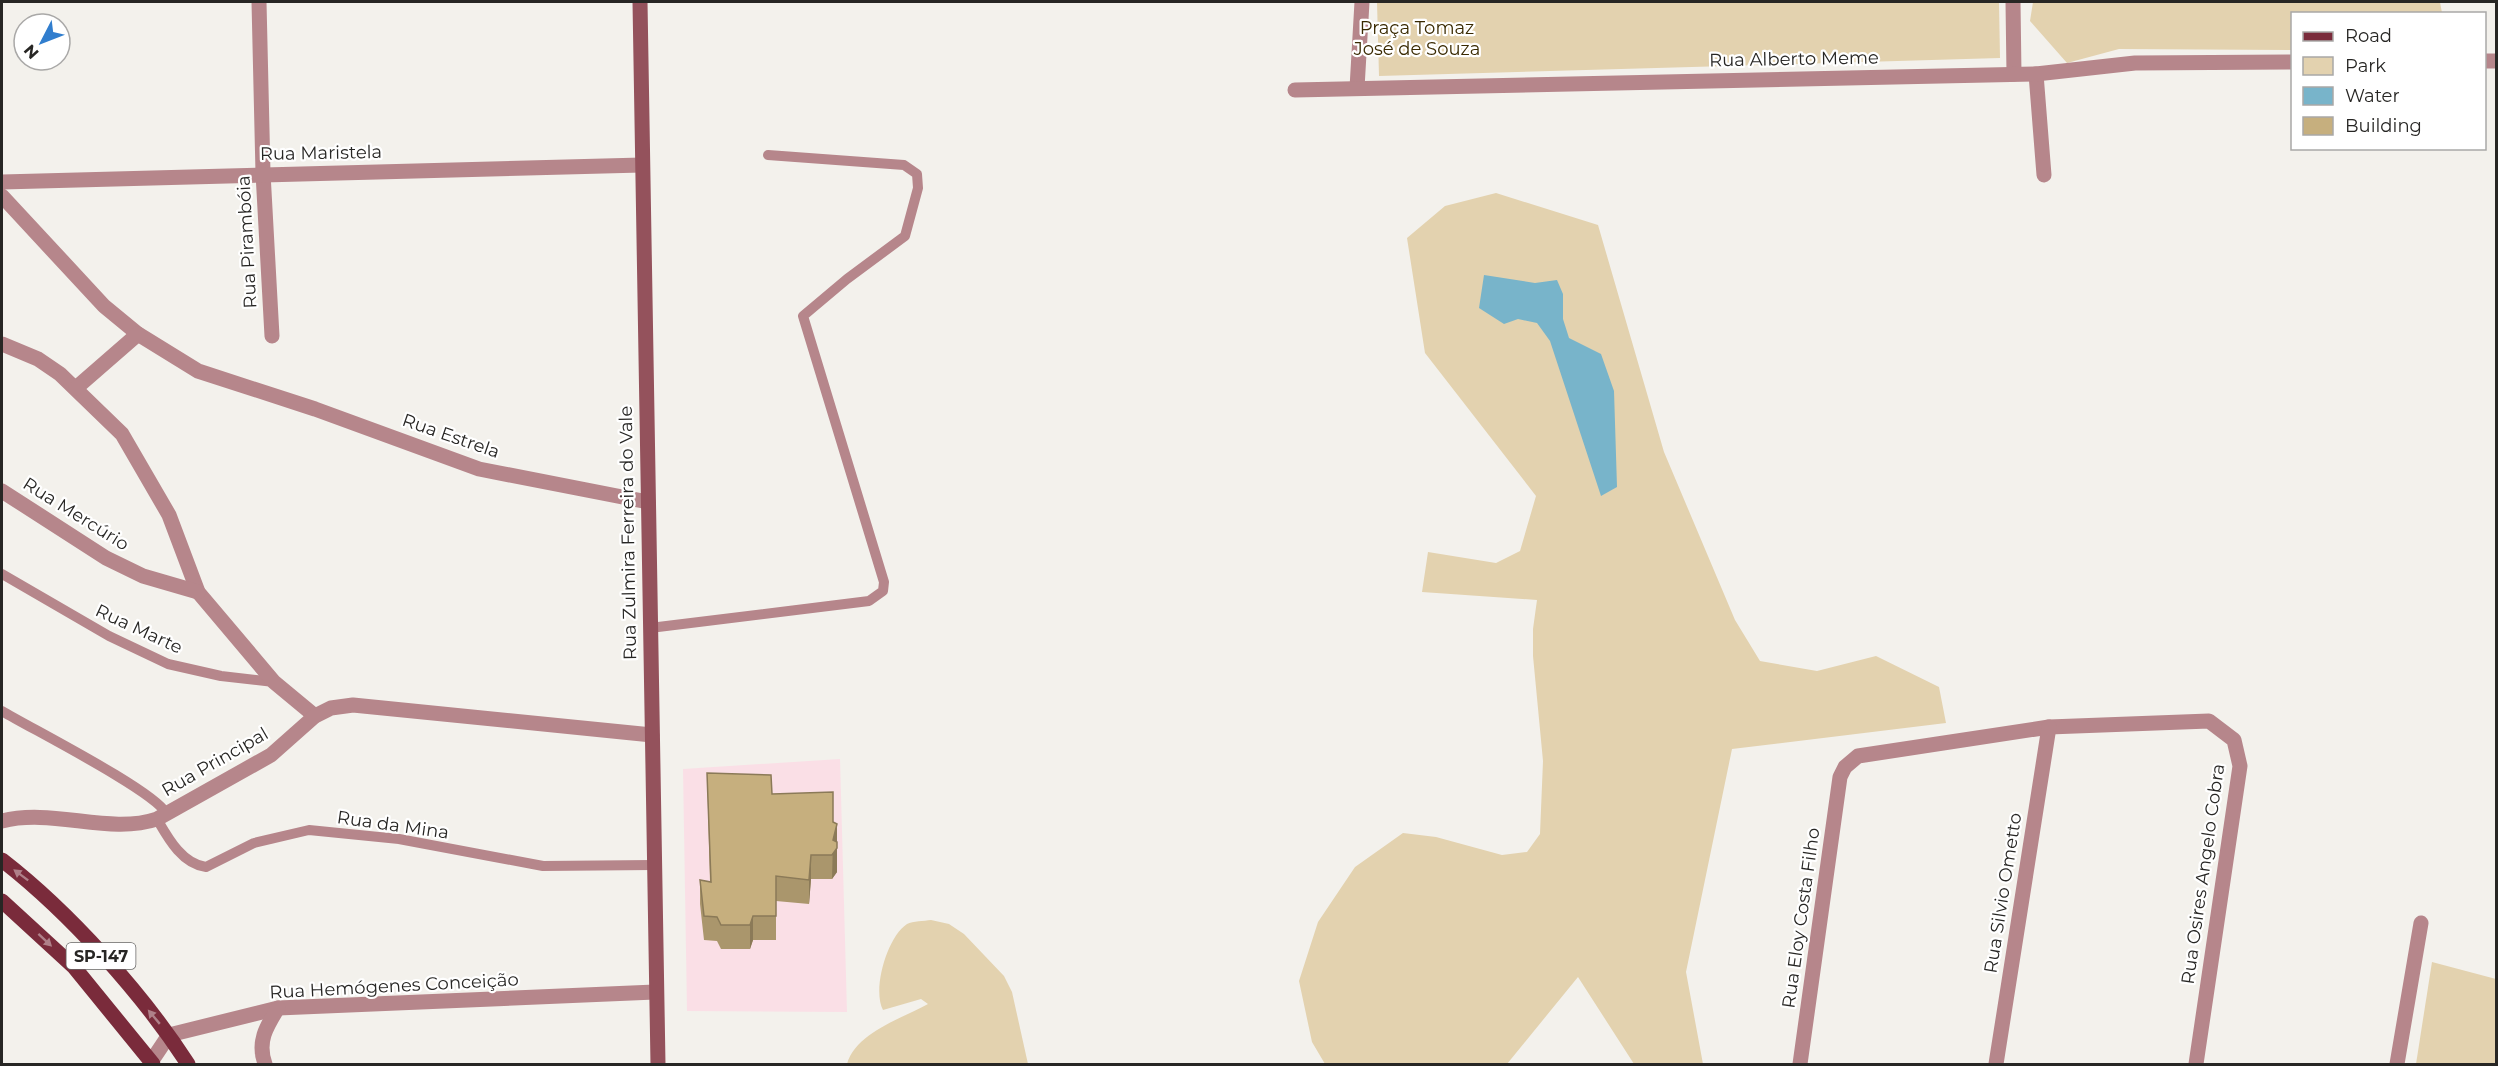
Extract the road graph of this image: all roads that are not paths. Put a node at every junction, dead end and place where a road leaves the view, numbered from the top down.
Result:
1 (259, 2) edge
2 (640, 2) edge
3 (1362, 2) edge
4 (2013, 2) edge
5 (2291, 62) edge
6 (2014, 74) junction
7 (2036, 74) junction
8 (1357, 87) junction
9 (1295, 90) dead end
10 (768, 155) dead end
11 (642, 165) junction
12 (263, 173) junction
13 (2044, 175) dead end
14 (2, 183) edge
15 (2, 196) edge
16 (138, 334) junction
17 (272, 336) dead end
18 (2, 344) edge
19 (76, 388) junction
20 (2, 491) edge
21 (648, 502) junction
22 (2, 574) edge
23 (198, 592) junction
24 (650, 627) junction
25 (274, 682) junction
26 (2, 711) edge
27 (315, 716) junction
28 (2049, 727) junction
29 (652, 735) junction
30 (1840, 777) joint
31 (161, 816) junction
32 (2, 821) edge
33 (2, 860) edge
34 (653, 865) junction
35 (2, 901) edge
36 (2421, 923) dead end
37 (655, 992) junction
38 (278, 1008) junction
39 (169, 1035) junction
40 (152, 1063) edge
41 (188, 1065) edge
42 (265, 1065) edge
43 (658, 1065) edge
44 (1800, 1065) edge
45 (1996, 1065) edge
46 (2196, 1065) edge
47 (2397, 1065) edge

1 - 12 street, Rua Pirambóia
2 - 11 street, Rua Zulmira Ferreira do Vale
3 - 8 street
4 - 6 street
5 - 7 street, Rua Alberto Meme
6 - 7 street, Rua Alberto Meme
6 - 8 street, Rua Alberto Meme
7 - 13 street
8 - 9 street, Rua Alberto Meme
10 - 24 lane
11 - 12 street, Rua Maristela
11 - 21 street, Rua Zulmira Ferreira do Vale
12 - 14 street, Rua Maristela
12 - 17 street, Rua Pirambóia
15 - 16 street, Rua Estrela
16 - 19 street
16 - 21 street, Rua Estrela
18 - 19 street
19 - 23 street
20 - 23 street, Rua Mercúrio
21 - 24 street, Rua Zulmira Ferreira do Vale
22 - 25 lane, Rua Marte
23 - 25 street
24 - 29 street, Rua Zulmira Ferreira do Vale
25 - 27 street
26 - 31 lane, Rua da Mina
27 - 29 street, Rua Principal
27 - 31 street, Rua Principal
28 - 30 street, Rua Osires Angelo Cobra
28 - 45 street, Rua Silvio Ometto
28 - 46 street, Rua Osires Angelo Cobra
29 - 34 street, Rua Zulmira Ferreira do Vale
30 - 44 street, Rua Eloy Costa Filho
31 - 32 street, Rua Principal
31 - 34 lane, Rua da Mina
39 -> 33 main road, SP-147
34 - 37 street, Rua Zulmira Ferreira do Vale
35 -> 40 main road, SP-147
36 - 47 street
37 - 38 street, Rua Hemógenes Conceição
37 - 43 street, Rua Zulmira Ferreira do Vale
38 - 39 street, Rua Hemógenes Conceição
38 - 42 street
39 - 40 street
39 - 41 main road, SP-147

